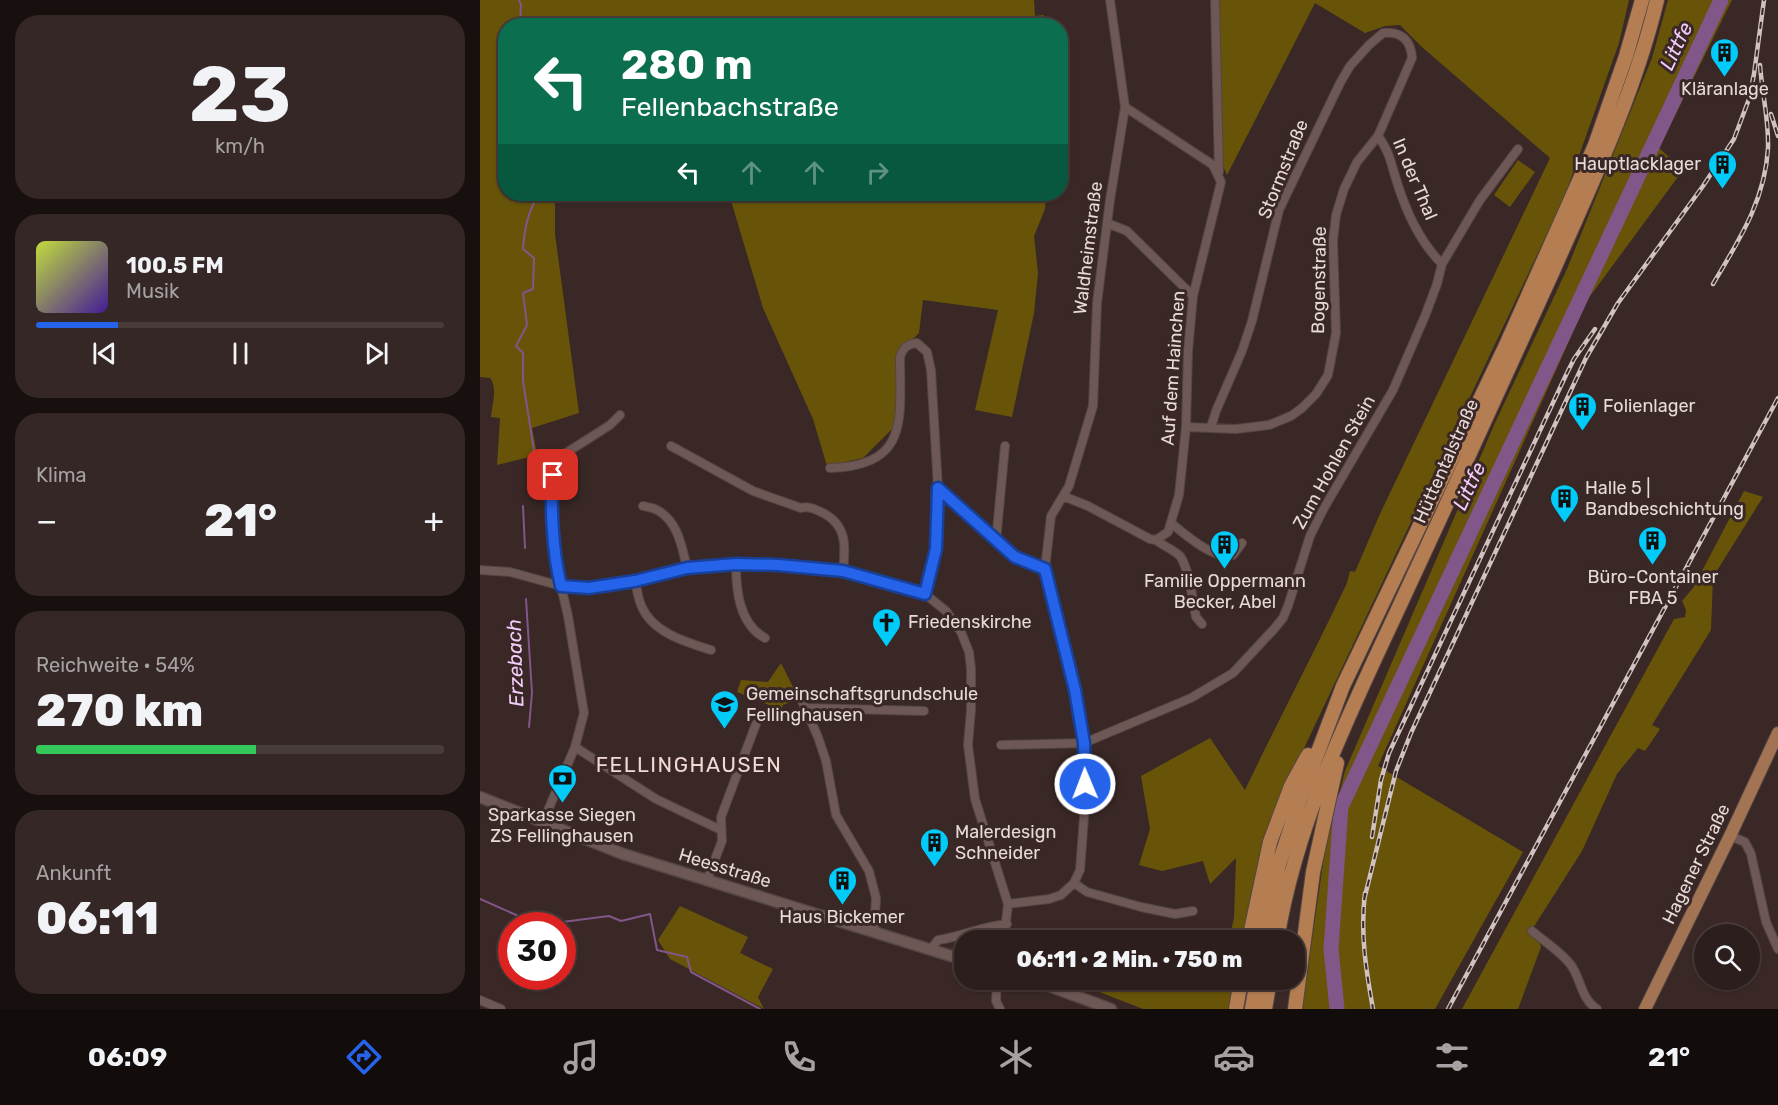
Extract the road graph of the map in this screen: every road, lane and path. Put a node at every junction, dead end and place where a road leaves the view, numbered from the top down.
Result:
1 (1110, 0) edge
2 (1215, 0) edge
3 (1642, 0) edge
4 (1657, 0) edge
5 (1408, 40) joint
6 (1125, 107) junction
7 (1378, 136) junction
8 (1518, 149) dead end
9 (1220, 177) junction
10 (1107, 223) junction
11 (1442, 264) junction
12 (1193, 296) junction
13 (620, 416) dead end
14 (1186, 427) junction
15 (1211, 427) junction
16 (671, 446) dead end
17 (1005, 446) dead end
18 (830, 468) dead end
19 (938, 488) junction
20 (1063, 496) junction
21 (643, 506) dead end
22 (1172, 524) junction
23 (1156, 540) junction
24 (996, 541) junction
25 (1242, 543) dead end
26 (736, 564) junction
27 (687, 568) junction
28 (1045, 569) junction
29 (480, 570) edge
30 (843, 571) junction
31 (635, 581) junction
32 (561, 586) junction
33 (925, 594) junction
34 (1202, 624) dead end
35 (765, 638) dead end
36 (711, 650) dead end
37 (1343, 686) junction
38 (924, 711) dead end
39 (1350, 711) junction
40 (756, 724) dead end
41 (1778, 734) edge
42 (1084, 743) junction
43 (1001, 745) dead end
44 (575, 747) junction
45 (480, 797) edge
46 (543, 822) junction
47 (721, 830) junction
48 (1730, 836) junction
49 (707, 880) junction
50 (1074, 883) junction
51 (1008, 904) junction
52 (1193, 911) dead end
53 (1007, 924) junction
54 (1006, 930) edge
55 (1251, 930) edge
56 (1265, 930) edge
57 (1279, 930) edge
58 (874, 931) junction
59 (1532, 931) dead end
60 (1778, 948) edge
61 (931, 949) junction
62 (954, 957) edge
63 (997, 990) edge
64 (1060, 990) edge
65 (1239, 990) edge
66 (1255, 990) edge
67 (1268, 990) edge
68 (480, 1000) edge
69 (501, 1009) edge
70 (1000, 1009) edge
71 (1111, 1009) edge
72 (1236, 1009) edge
73 (1252, 1009) edge
74 (1265, 1009) edge
75 (1295, 1009) edge
76 (1597, 1009) edge
77 (1645, 1009) edge

1 - 6 street, Waldheimstraße
2 - 9 street, Auf dem Hainchen
3 - 37 highway, Hüttentalstraße
4 - 39 highway, Hüttentalstraße
5 - 7 street, Bogenstraße
5 - 15 street, Stormstraße
6 - 9 street
6 - 10 street, Waldheimstraße
7 - 11 street, In der Thal
7 - 15 street, Bogenstraße
8 - 11 street, Zum Hohlen Stein
9 - 12 street, Auf dem Hainchen
10 - 12 street
10 - 20 street, Waldheimstraße
11 - 42 street, Zum Hohlen Stein
12 - 14 street, Auf dem Hainchen
13 - 32 street
14 - 15 street, Bogenstraße
14 - 22 street, Auf dem Hainchen
16 - 30 street
17 - 24 street
18 - 19 street
19 - 24 street
19 - 33 street
20 - 23 street
20 - 28 street
21 - 27 street
22 - 23 street
22 - 25 street
23 - 34 street
24 - 28 street
26 - 27 street
26 - 30 street
26 - 35 street
27 - 31 street
28 - 42 street
29 - 32 street
30 - 33 street
31 - 32 street
31 - 36 street
32 - 44 street
33 - 51 street
37 - 55 highway
37 - 56 highway, Hüttentalstraße
38 - 58 street
39 - 57 highway, Hüttentalstraße
39 - 75 highway
40 - 47 street
41 - 48 main road, Hagener Straße
42 - 43 street
42 - 50 street
44 - 46 street
44 - 47 street
45 - 46 main road, Heesstraße
46 - 49 main road, Heesstraße
47 - 49 street
48 - 60 street
48 - 77 main road, Hagener Straße
49 - 58 main road, Heesstraße
50 - 51 street
50 - 52 street
51 - 53 street
53 - 54 street
53 - 61 street
58 - 61 main road, Heesstraße
59 - 76 street
61 - 62 main road, Heesstraße
63 - 70 street
64 - 71 main road
65 - 72 highway
66 - 73 highway
67 - 74 highway
68 - 69 street

